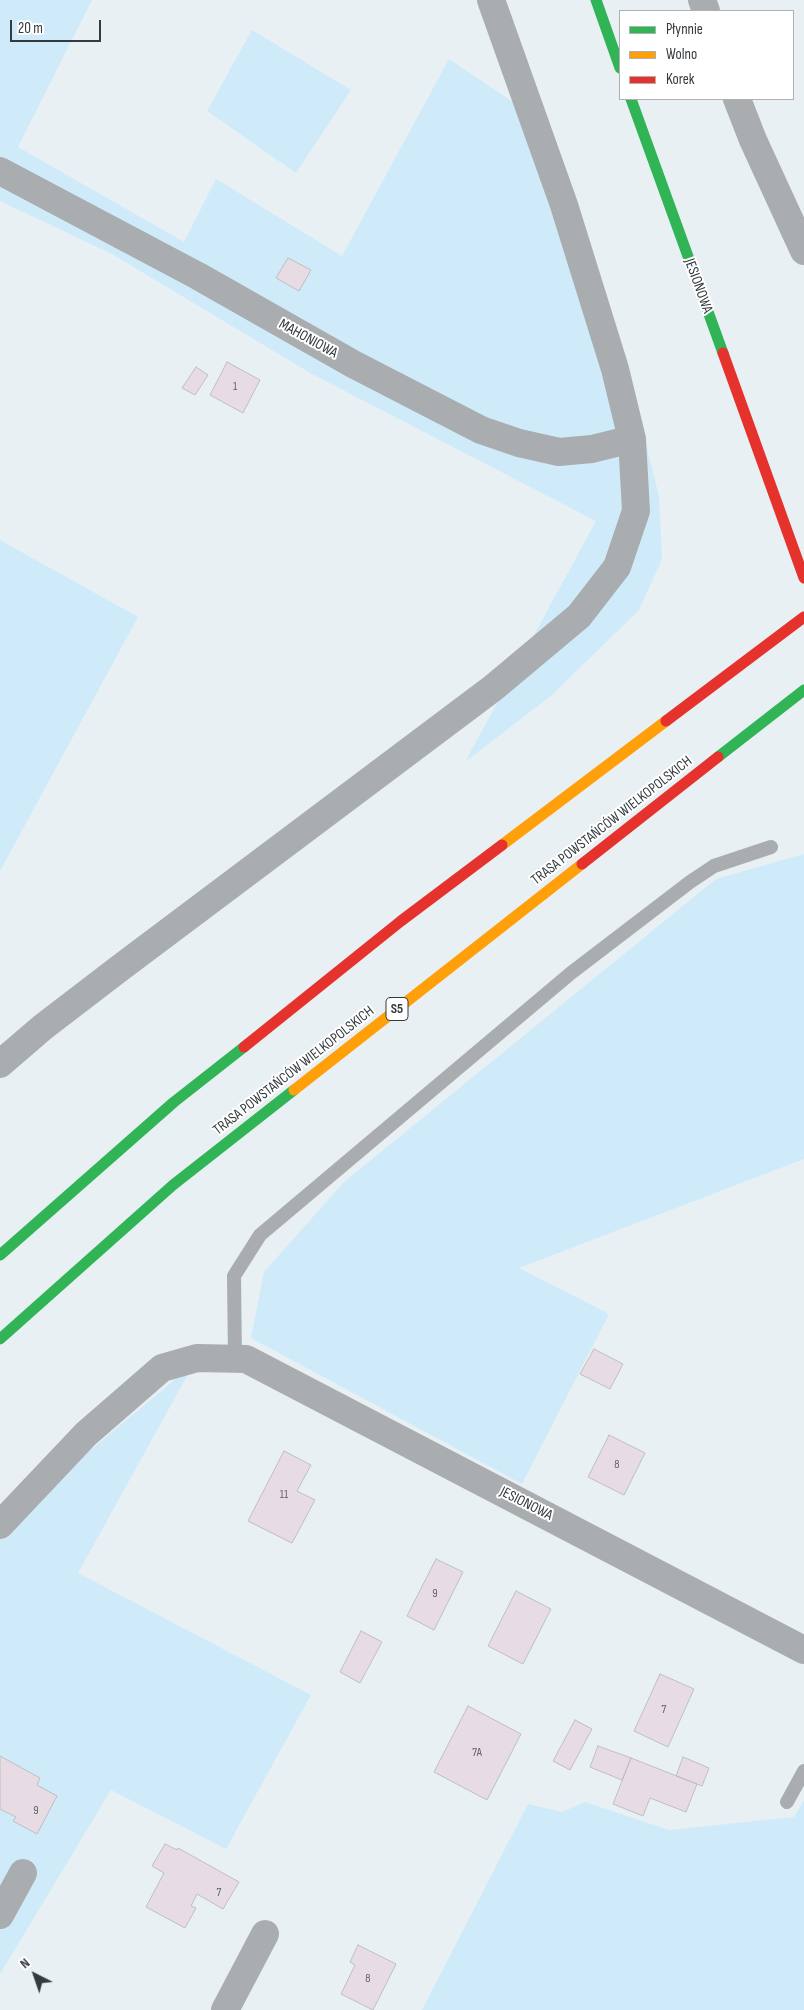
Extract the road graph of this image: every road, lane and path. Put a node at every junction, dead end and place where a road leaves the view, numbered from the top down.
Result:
1 (491, 0) edge
2 (596, 0) edge
3 (619, 65) edge
4 (631, 100) edge
5 (737, 100) edge
6 (0, 171) edge
7 (804, 251) edge
8 (632, 439) junction
9 (804, 578) edge
10 (804, 617) edge
11 (804, 690) edge
12 (770, 847) dead end
13 (0, 1064) edge
14 (0, 1254) edge
15 (0, 1339) edge
16 (241, 1359) junction
17 (0, 1525) edge
18 (804, 1650) edge
19 (804, 1771) edge
20 (787, 1802) dead end
21 (23, 1874) dead end
22 (0, 1915) edge
23 (265, 1934) dead end
24 (225, 2010) edge

1 - 8 street
2 - 3 main road
4 - 9 main road, JESIONOWA
5 - 7 street
6 - 8 street, MAHONIOWA
8 - 13 street
10 - 14 main road
11 - 15 main road, TRASA POWSTAŃCÓW WIELKOPOLSKICH / S5
12 - 16 lane
16 - 17 street
16 - 18 street, JESIONOWA
19 - 20 lane
21 - 22 street
23 - 24 street

